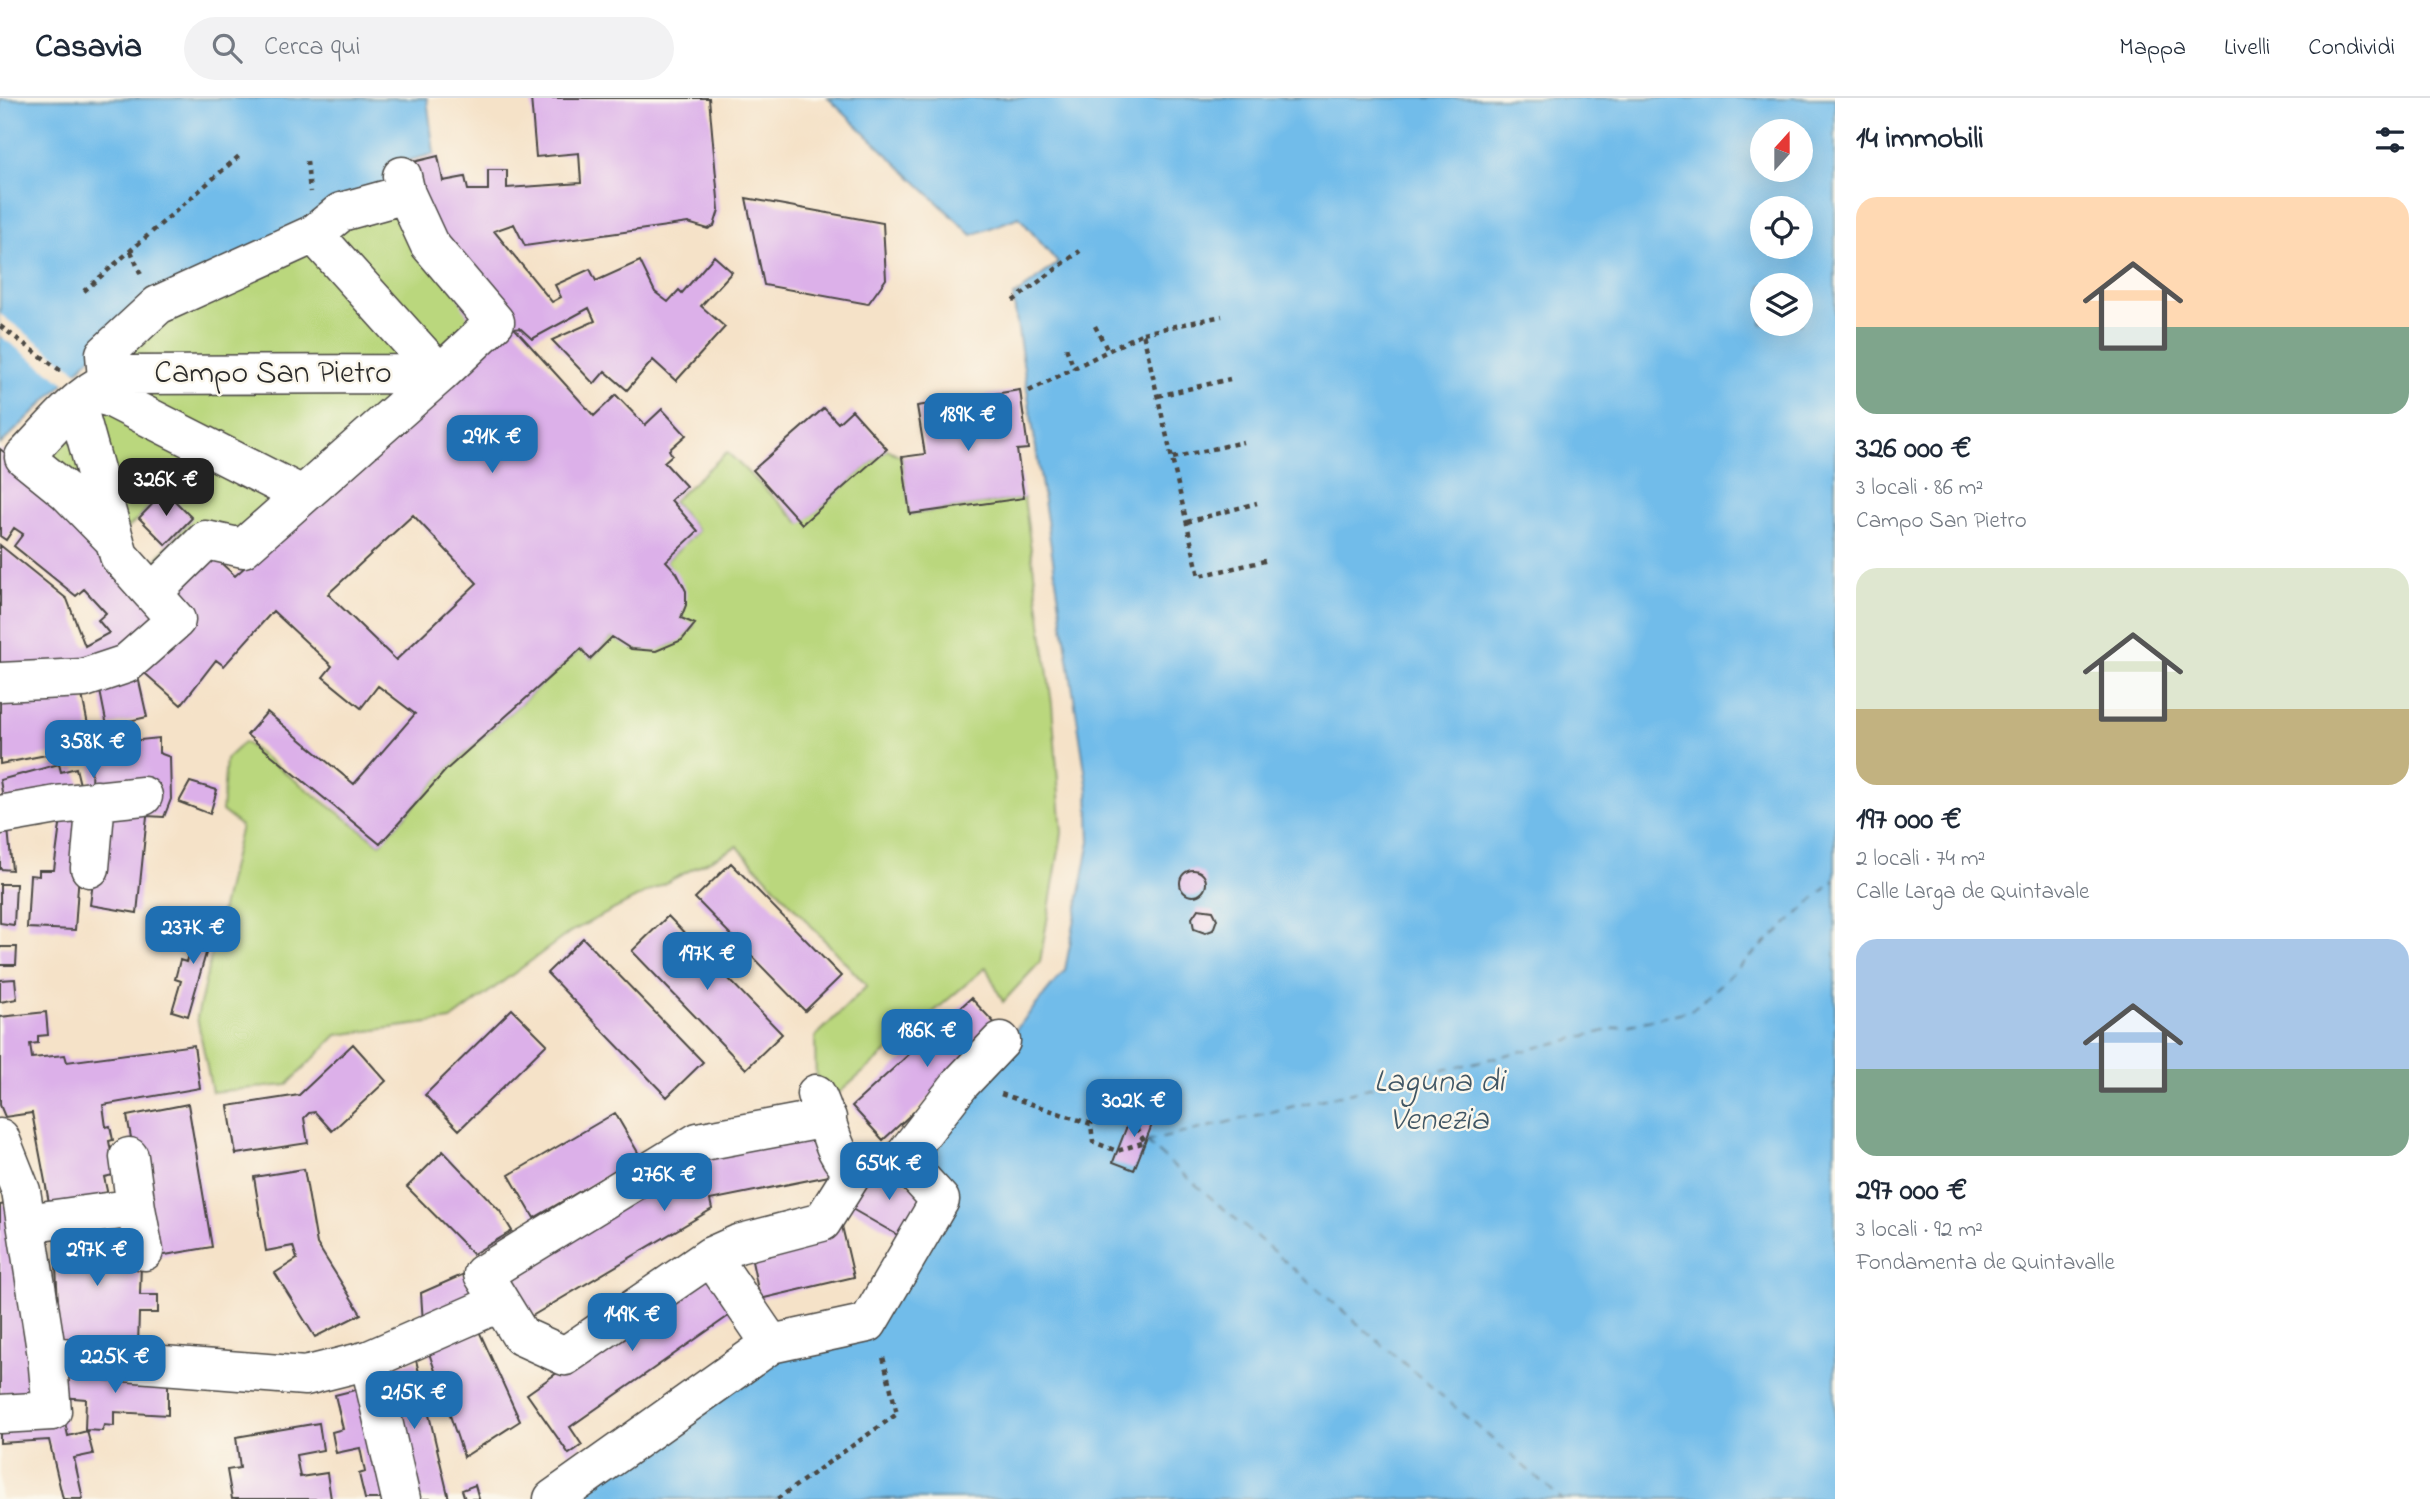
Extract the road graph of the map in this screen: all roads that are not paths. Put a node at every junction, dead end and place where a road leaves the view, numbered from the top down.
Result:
1 (314, 234) junction
2 (440, 374) junction
3 (89, 383) junction
4 (302, 495) junction
5 (115, 541) junction
6 (164, 606) junction
7 (0, 682) edge
8 (143, 796) dead end
9 (96, 800) junction
10 (0, 815) edge
11 (90, 868) dead end
12 (1001, 1041) dead end
13 (0, 1138) edge
14 (129, 1157) dead end
15 (902, 1159) junction
16 (854, 1171) junction
17 (16, 1203) edge
18 (136, 1208) junction
19 (144, 1251) dead end
20 (710, 1256) junction
21 (499, 1303) junction
22 (771, 1344) junction
23 (47, 1356) junction
24 (369, 1360) junction
25 (0, 1414) edge
26 (401, 1499) edge
27 (553, 1499) edge

1 - 2 street, Campo San Pietro
1 - 2 street, Campo San Pietro
1 - 3 street, Campo San Pietro
2 - 3 street, Campo San Pietro
2 - 4 street, Campo San Pietro
3 - 4 street, Campo San Pietro
3 - 5 street, Campo San Pietro
3 - 5 street, Campo San Pietro
4 - 6 street, Campo San Pietro
5 - 6 street, Campo San Pietro
6 - 7 street
8 - 9 street
9 - 10 street
9 - 11 street
12 - 15 street
13 - 17 street
14 - 18 street
15 - 16 street
15 - 22 street
16 - 20 street
16 - 21 street
17 - 18 street
17 - 23 street
18 - 19 street
20 - 21 street
20 - 22 street
21 - 24 street
22 - 27 street
23 - 24 street
23 - 25 street
24 - 26 street

